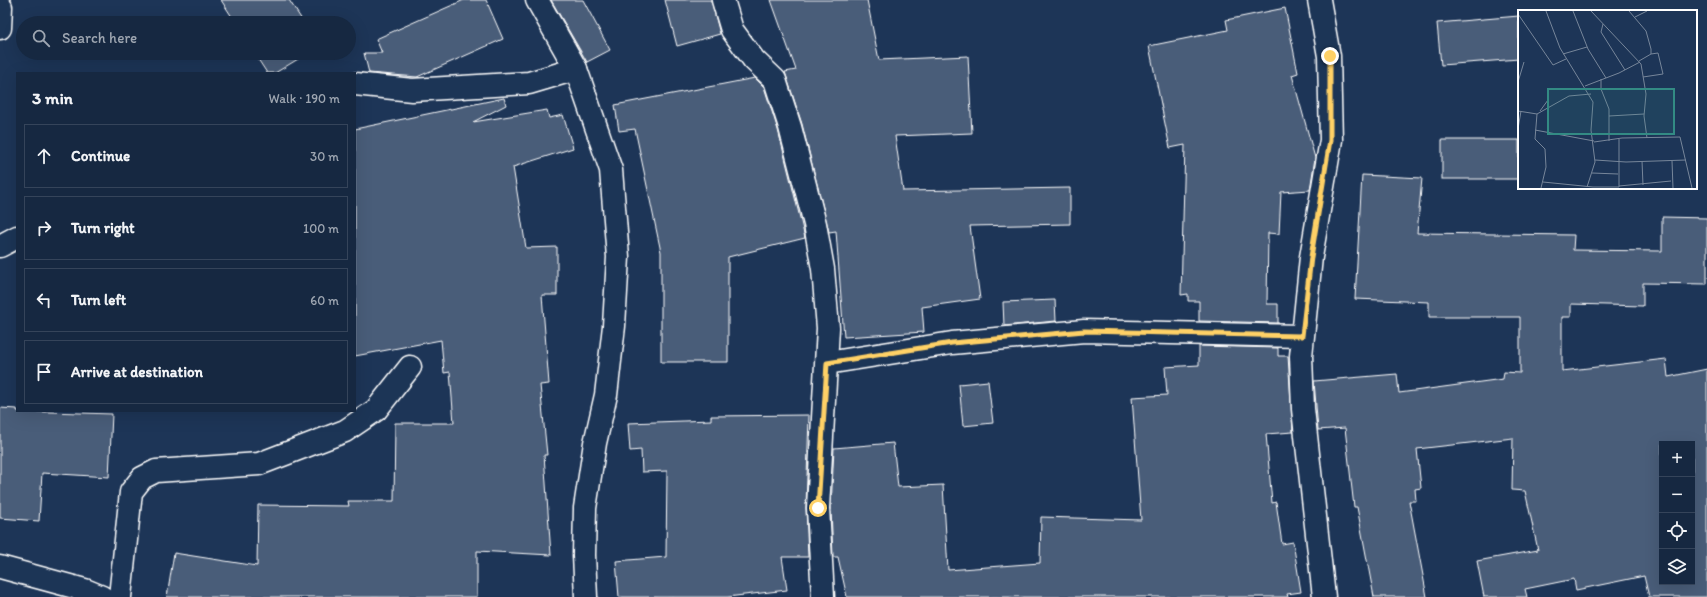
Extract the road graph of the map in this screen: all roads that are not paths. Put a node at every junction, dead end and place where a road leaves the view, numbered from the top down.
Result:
1 (537, 0) edge
2 (723, 0) edge
3 (1319, 0) edge
4 (1, 7) dead end
5 (0, 28) edge
6 (576, 69) junction
7 (356, 84) edge
8 (16, 238) edge
9 (0, 246) edge
10 (1302, 336) junction
11 (827, 363) junction
12 (410, 367) dead end
13 (0, 567) edge
14 (102, 597) edge
15 (120, 597) edge
16 (586, 597) edge
17 (823, 597) edge
18 (1324, 597) edge

1 - 6 street
2 - 11 street
3 - 10 street
4 - 5 street
6 - 7 street
6 - 16 street
8 - 9 street
10 - 11 street
10 - 18 street
11 - 17 street
12 - 15 street
13 - 14 street

